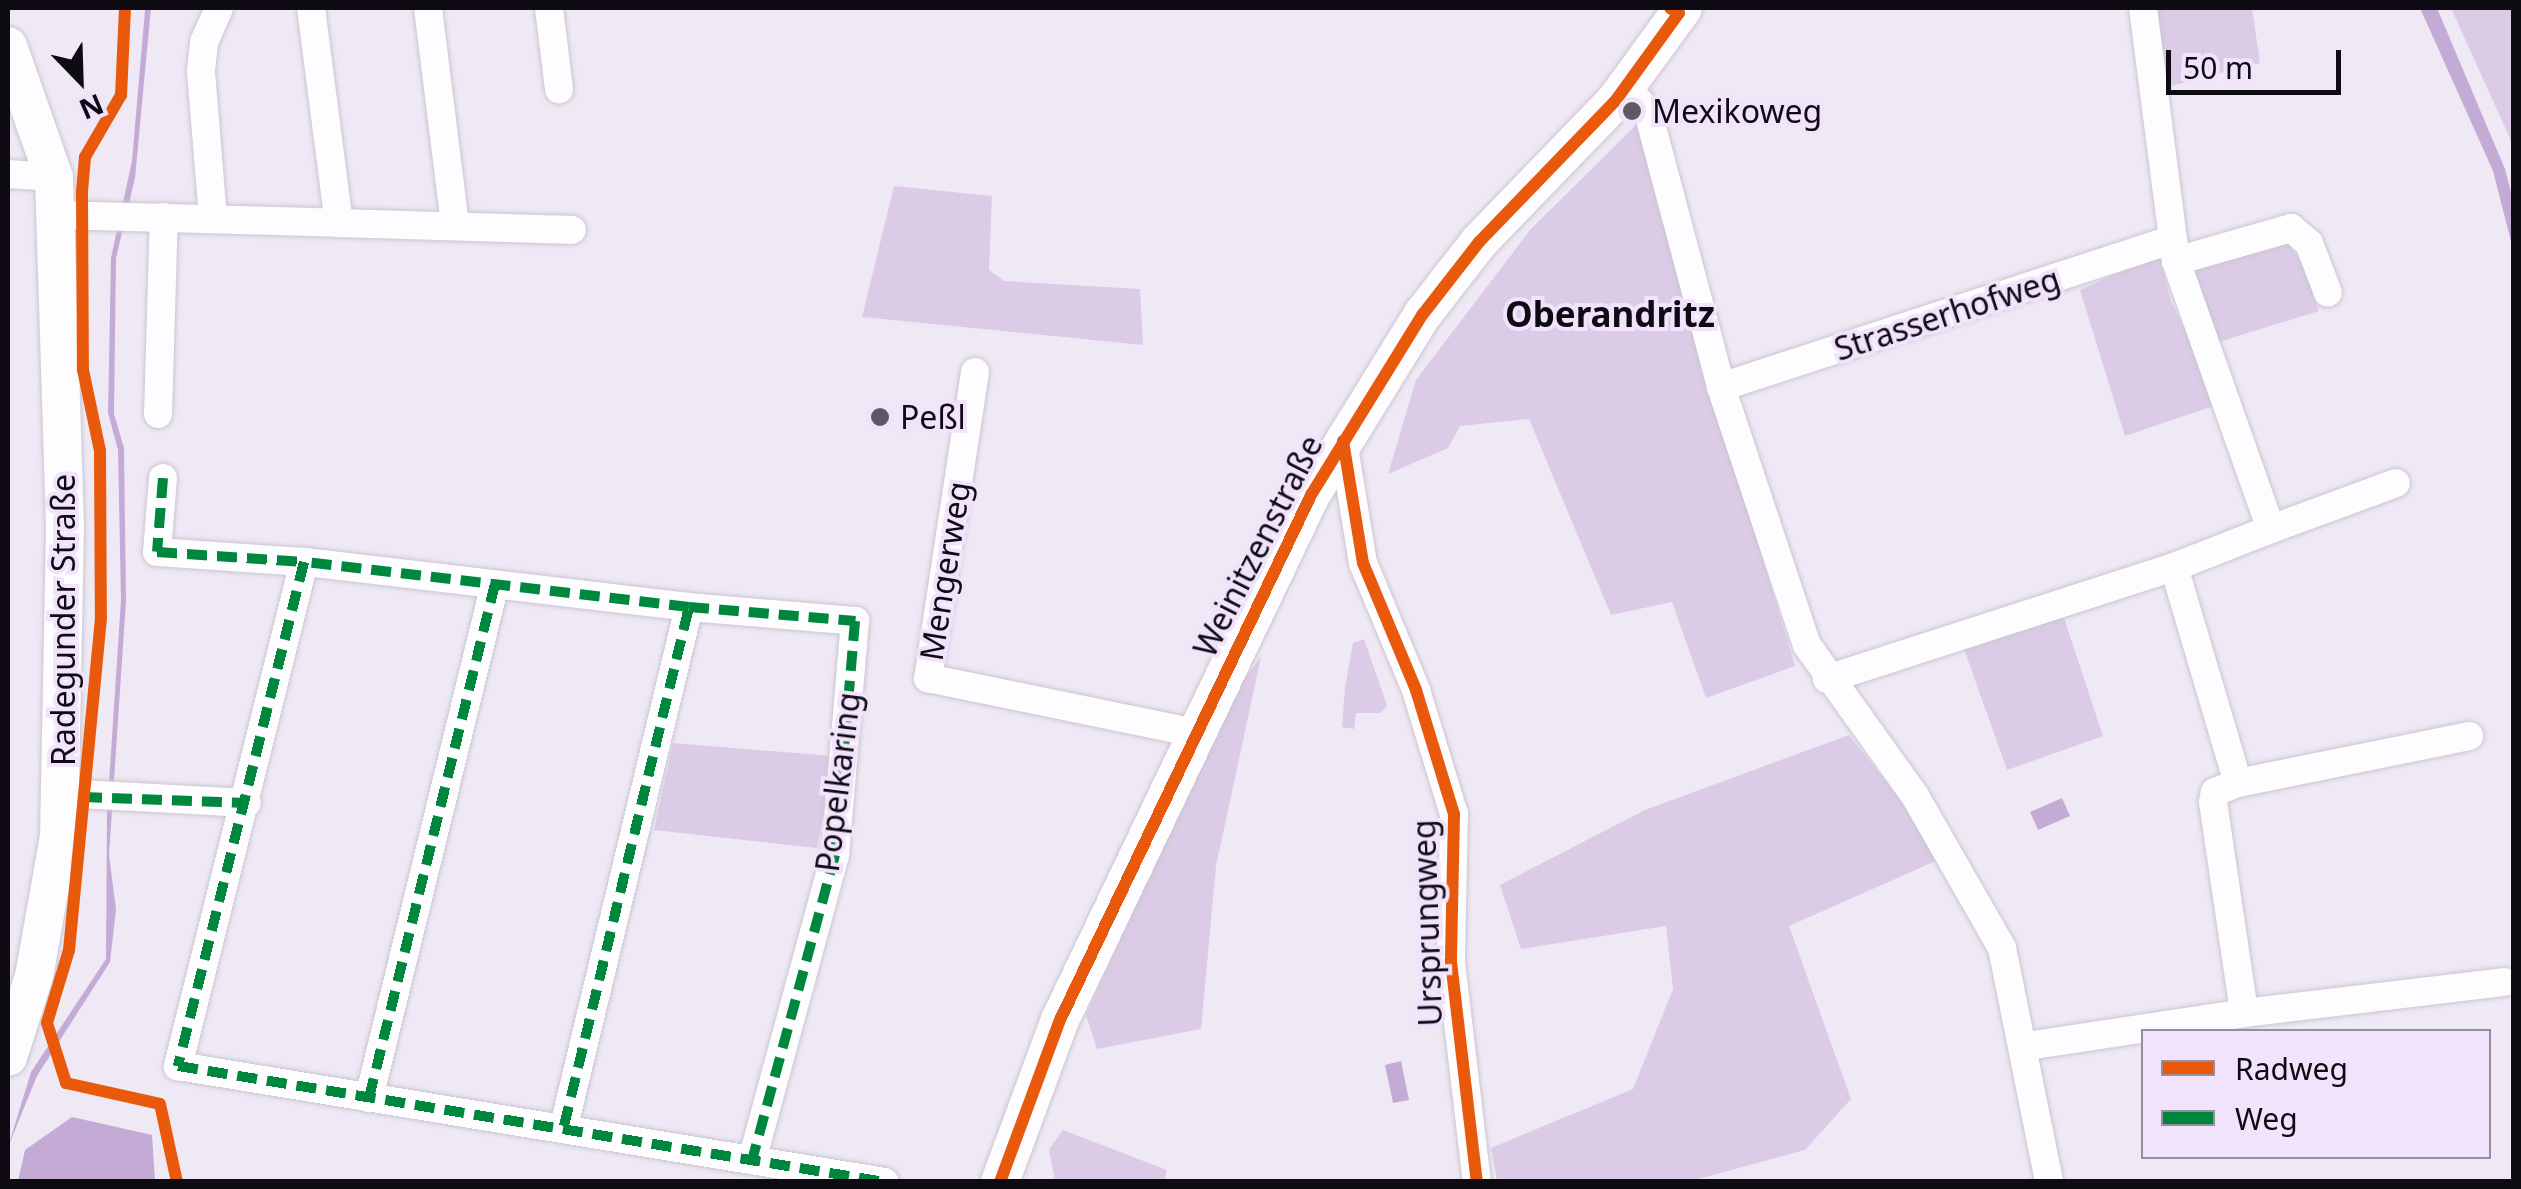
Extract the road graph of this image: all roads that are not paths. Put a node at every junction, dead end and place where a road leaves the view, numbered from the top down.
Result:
1 (219, 8) edge
2 (311, 8) edge
3 (428, 8) edge
4 (549, 8) edge
5 (2143, 8) edge
6 (1677, 9) edge
7 (8, 46) edge
8 (1627, 86) junction
9 (560, 89) dead end
10 (8, 174) edge
11 (54, 177) junction
12 (58, 215) junction
13 (153, 216) junction
14 (213, 218) junction
15 (338, 223) junction
16 (455, 225) junction
17 (572, 230) dead end
18 (2174, 251) junction
19 (2328, 293) dead end
20 (975, 372) dead end
21 (1721, 387) junction
22 (158, 414) dead end
23 (1343, 441) junction
24 (162, 478) dead end
25 (2396, 483) dead end
26 (2271, 529) junction
27 (304, 562) junction
28 (2174, 567) junction
29 (495, 584) junction
30 (689, 607) junction
31 (1827, 679) junction
32 (1195, 734) junction
33 (2469, 736) dead end
34 (2238, 783) junction
35 (74, 795) junction
36 (247, 803) junction
37 (21, 977) edge
38 (2504, 982) dead end
39 (2244, 1013) junction
40 (2026, 1046) junction
41 (8, 1057) edge
42 (370, 1098) junction
43 (564, 1126) junction
44 (752, 1160) junction
45 (885, 1182) edge
46 (1000, 1182) edge
47 (1477, 1182) edge
48 (2050, 1182) edge

1 - 14 street
2 - 15 street
3 - 16 street
4 - 9 street
5 - 18 street
6 - 8 main road, Weinitzenstraße
7 - 11 main road, Radegunder Straße
8 - 21 street
8 - 23 main road, Weinitzenstraße
10 - 11 street
11 - 12 main road, Radegunder Straße
12 - 13 street
12 - 35 main road, Radegunder Straße
13 - 14 street
13 - 22 street
14 - 15 street
15 - 16 street
16 - 17 street
18 - 19 street, Strasserhofweg
18 - 21 street, Strasserhofweg
18 - 26 street
20 - 32 street, Mengerweg
21 - 31 street
23 - 32 main road, Weinitzenstraße
23 - 47 street, Ursprungweg
24 - 27 street, Popelkaring
25 - 26 street
26 - 28 street
27 - 29 street, Popelkaring
27 - 36 street
28 - 31 street
28 - 34 street
29 - 30 street, Popelkaring
29 - 42 street
30 - 43 street
30 - 44 street, Popelkaring
31 - 40 street
32 - 46 main road, Weinitzenstraße
33 - 34 street
34 - 39 street
35 - 36 street
35 - 37 main road, Radegunder Straße
36 - 42 street
37 - 41 main road, Radegunder Straße
38 - 39 street
39 - 40 street
40 - 48 street
42 - 43 street
43 - 44 street
44 - 45 street

